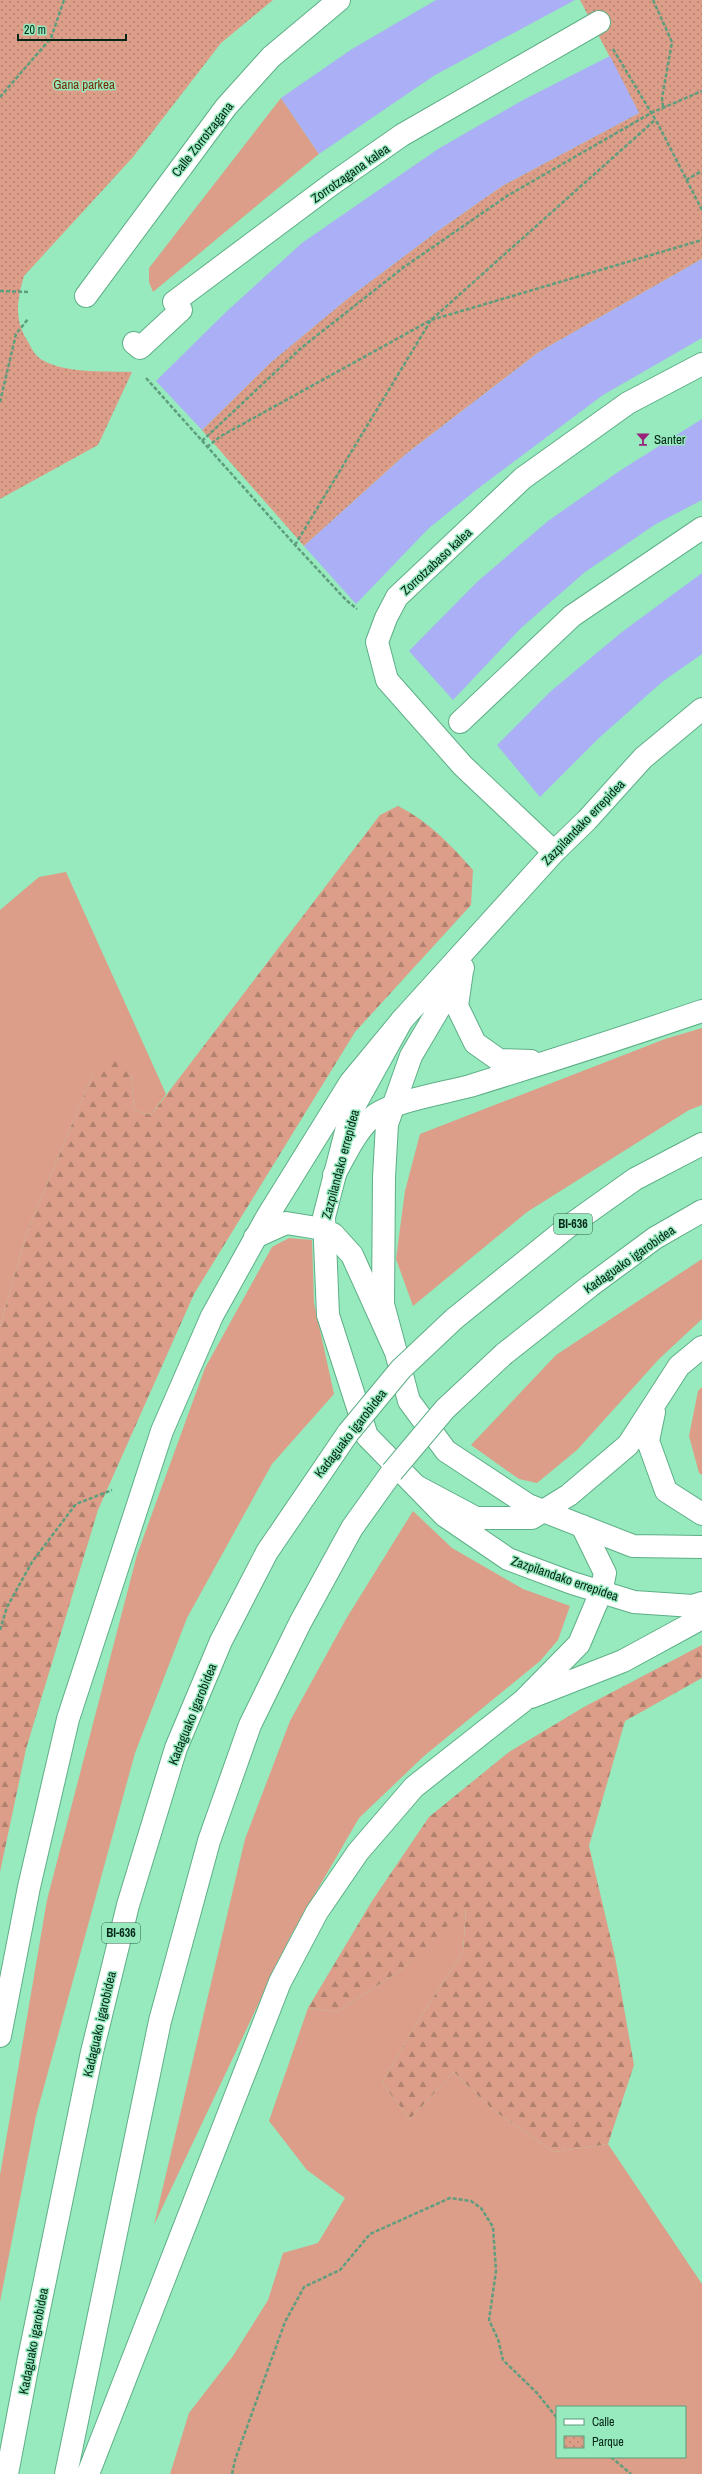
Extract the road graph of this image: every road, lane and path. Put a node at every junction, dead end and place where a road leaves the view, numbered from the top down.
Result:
1 (64, 0) edge
2 (339, 0) edge
3 (653, 0) edge
4 (599, 22) dead end
5 (617, 56) dead end
6 (702, 91) edge
7 (0, 97) edge
8 (663, 107) junction
9 (651, 113) junction
10 (655, 120) junction
11 (702, 171) edge
12 (686, 180) junction
13 (702, 210) edge
14 (702, 240) edge
15 (0, 291) edge
16 (29, 292) dead end
17 (86, 296) dead end
18 (28, 319) dead end
19 (431, 320) junction
20 (134, 343) dead end
21 (702, 364) edge
22 (145, 377) dead end
23 (0, 402) edge
24 (202, 441) junction
25 (207, 446) junction
26 (702, 528) edge
27 (295, 545) junction
28 (358, 609) dead end
29 (702, 709) edge
30 (460, 722) dead end
31 (554, 852) junction
32 (472, 944) junction
33 (462, 971) junction
34 (702, 1011) edge
35 (402, 1020) junction
36 (548, 1061) junction
37 (392, 1107) junction
38 (702, 1144) edge
39 (334, 1175) junction
40 (702, 1211) edge
41 (324, 1231) junction
42 (255, 1237) junction
43 (702, 1348) edge
44 (395, 1350) junction
45 (656, 1403) junction
46 (416, 1486) junction
47 (144, 1487) junction
48 (545, 1511) junction
49 (702, 1514) edge
50 (582, 1526) junction
51 (702, 1547) edge
52 (600, 1592) junction
53 (702, 1603) edge
54 (702, 1618) edge
55 (0, 1630) edge
56 (523, 1701) junction
57 (0, 2036) edge
58 (556, 2417) edge
59 (612, 2458) edge
60 (7, 2474) edge
61 (66, 2474) edge
62 (88, 2474) edge
63 (232, 2474) edge
64 (631, 2474) edge

1 - 7 path
2 - 17 main road, Calle Zorrotzagana
3 - 8 path
4 - 20 main road, Zorrotzagana kalea
5 - 9 path
6 - 8 path
8 - 9 path
9 - 10 path
9 - 24 path
10 - 12 path
10 - 19 path
11 - 12 path
12 - 13 path
14 - 19 path
15 - 16 path
18 - 23 path
19 - 25 path
19 - 27 path
21 - 31 main road, Zorrotzabaso kalea
22 - 24 path
24 - 25 path
25 - 27 path
26 - 30 main road
27 - 28 path
29 - 31 main road, Zazpilandako errepidea
31 - 32 main road, Zazpilandako errepidea
32 - 33 main road, Zazpilandako errepidea
32 - 35 main road, Zazpilandako errepidea
33 - 36 main road
33 - 37 main road, Zazpilandako errepidea
34 - 36 main road
35 - 39 main road, Zazpilandako errepidea
35 - 42 main road
36 - 37 main road
37 - 39 main road
37 - 44 main road, Zazpilandako errepidea
38 - 60 main road, Kadaguako igarobidea / BI-636, bridge
39 - 41 main road, Zazpilandako errepidea
40 - 61 main road, Kadaguako igarobidea, bridge
41 - 42 main road
41 - 44 main road
41 - 46 main road, Zazpilandako errepidea
42 - 47 main road
43 - 45 main road
44 - 48 main road, Zazpilandako errepidea
45 - 48 main road
45 - 49 main road
46 - 48 main road
46 - 52 main road, Zazpilandako errepidea
47 - 55 path
47 - 57 main road
48 - 50 main road, Zazpilandako errepidea
50 - 51 main road, Zazpilandako errepidea
50 - 52 main road
52 - 53 main road, Zazpilandako errepidea
52 - 56 main road
54 - 56 main road
56 - 62 main road
58 - 63 path
59 - 64 path

